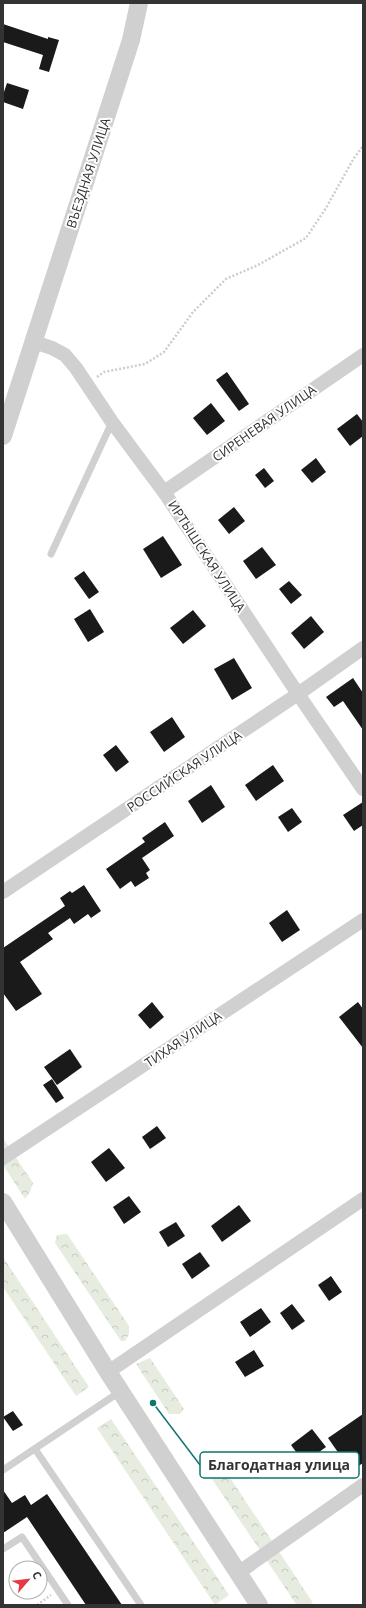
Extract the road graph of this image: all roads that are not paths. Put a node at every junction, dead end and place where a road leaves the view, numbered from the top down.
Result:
1 (139, 3) edge
2 (34, 342) junction
3 (363, 355) edge
4 (112, 422) junction
5 (3, 436) edge
6 (164, 492) junction
7 (51, 554) dead end
8 (363, 648) edge
9 (298, 694) junction
10 (363, 789) edge
11 (3, 892) edge
12 (363, 920) edge
13 (3, 1158) edge
14 (363, 1199) edge
15 (3, 1202) edge
16 (108, 1372) junction
17 (121, 1391) junction
18 (35, 1448) junction
19 (3, 1470) edge
20 (363, 1485) edge
21 (3, 1549) edge
22 (238, 1573) junction
23 (68, 1605) edge
24 (141, 1605) edge
25 (260, 1605) edge

1 - 2 street, ВЪЕЗДНАЯ УЛИЦА
2 - 4 street, ИРТЫШСКАЯ УЛИЦА
2 - 5 street, ВЪЕЗДНАЯ УЛИЦА
3 - 6 street, СИРЕНЕВАЯ УЛИЦА
4 - 6 street, ИРТЫШСКАЯ УЛИЦА
4 - 7 lane
6 - 9 street, ИРТЫШСКАЯ УЛИЦА
8 - 9 street, РОССИЙСКАЯ УЛИЦА
9 - 10 street, ИРТЫШСКАЯ УЛИЦА
9 - 11 street, РОССИЙСКАЯ УЛИЦА
12 - 13 street, ТИХАЯ УЛИЦА
14 - 16 street
15 - 16 street
16 - 17 street
17 - 18 lane
17 - 22 street
18 - 19 lane
18 - 24 lane
20 - 22 street
21 - 23 lane
22 - 25 street

